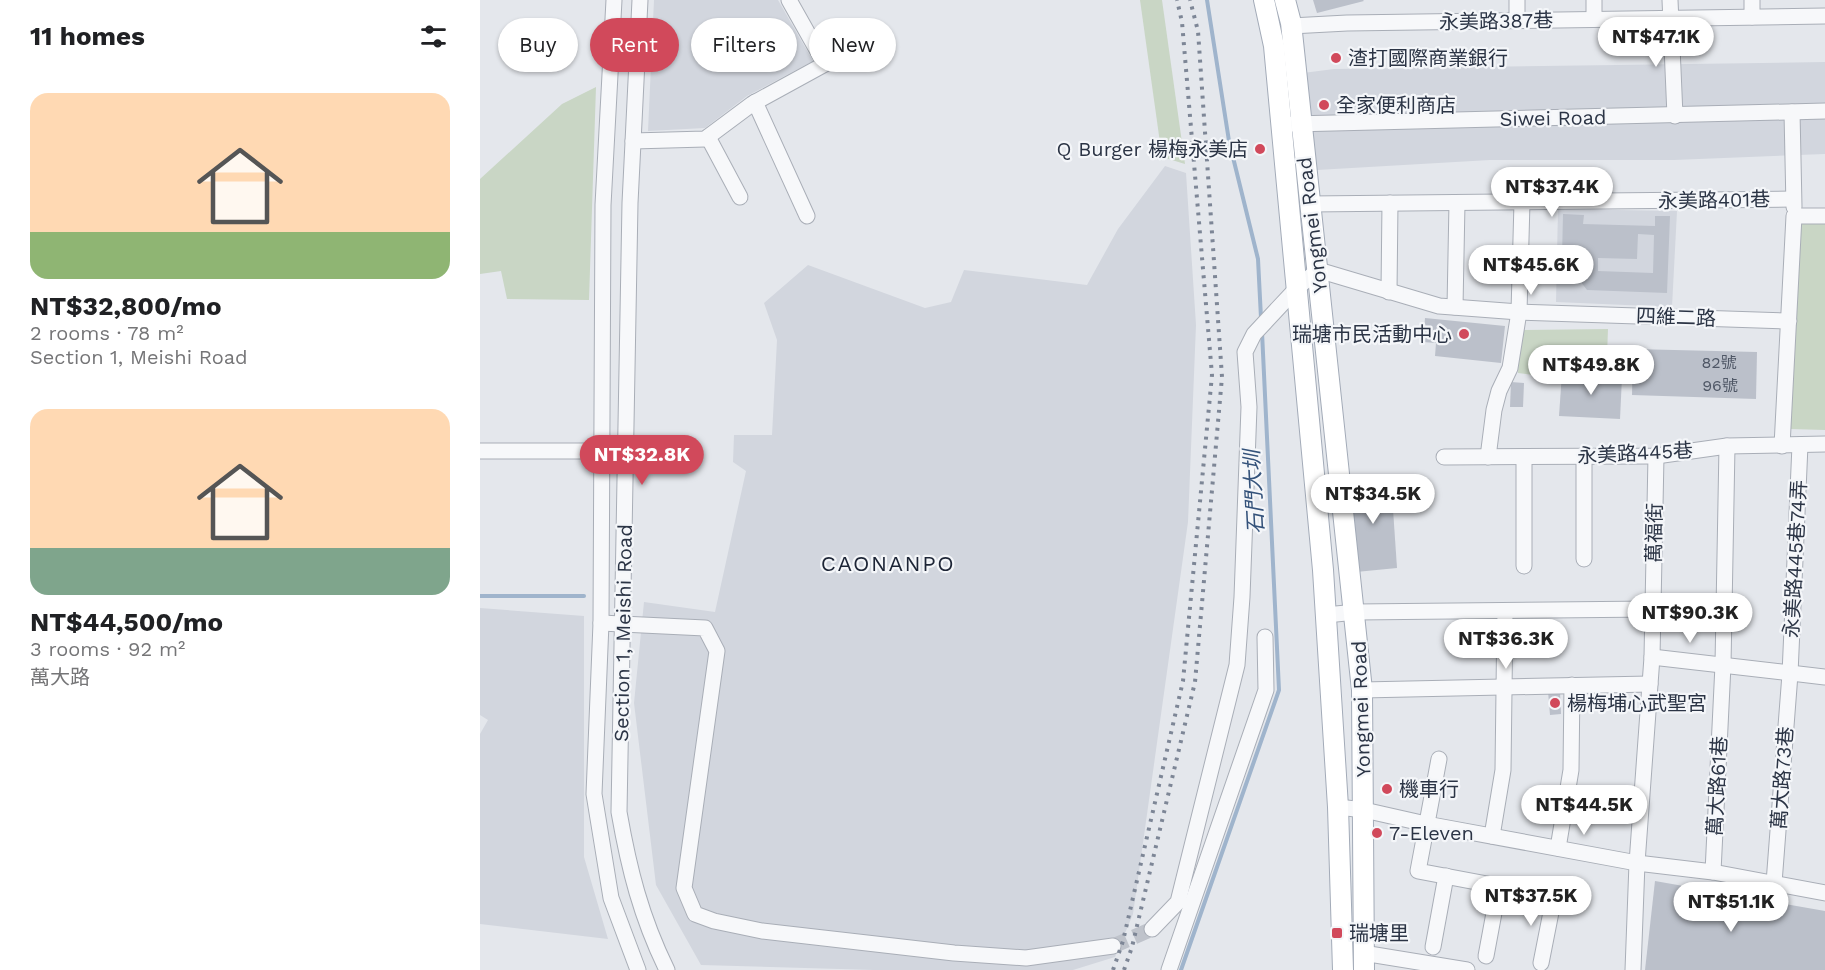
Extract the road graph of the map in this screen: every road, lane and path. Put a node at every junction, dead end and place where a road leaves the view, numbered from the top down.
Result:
1 (614, 0) edge
2 (640, 0) edge
3 (789, 0) edge
4 (1264, 0) edge
5 (1285, 0) edge
6 (1517, 0) edge
7 (1594, 0) edge
8 (1670, 0) edge
9 (1752, 0) edge
10 (1825, 16) edge
11 (1752, 17) junction
12 (1670, 18) junction
13 (1594, 19) junction
14 (1517, 21) junction
15 (1291, 26) junction
16 (755, 102) junction
17 (1825, 111) edge
18 (1792, 112) junction
19 (1675, 116) junction
20 (1301, 123) junction
21 (1281, 127) junction
22 (708, 137) junction
23 (633, 141) junction
24 (740, 197) dead end
25 (1793, 199) junction
26 (1522, 202) junction
27 (1390, 203) junction
28 (1457, 203) junction
29 (1310, 204) junction
30 (807, 216) dead end
31 (1794, 216) junction
32 (1825, 216) edge
33 (1318, 270) junction
34 (1296, 289) junction
35 (1389, 292) junction
36 (1455, 307) junction
37 (1519, 312) junction
38 (1789, 321) junction
39 (1825, 444) edge
40 (1800, 445) junction
41 (1727, 446) junction
42 (1782, 446) junction
43 (480, 450) edge
44 (602, 451) junction
45 (1656, 456) junction
46 (1444, 457) dead end
47 (1488, 457) junction
48 (1524, 457) junction
49 (1584, 457) junction
50 (1584, 559) dead end
51 (1524, 566) dead end
52 (1653, 609) junction
53 (1505, 611) junction
54 (1356, 612) junction
55 (1326, 615) junction
56 (624, 622) junction
57 (601, 623) junction
58 (1265, 637) dead end
59 (1652, 657) junction
60 (1723, 664) junction
61 (1790, 674) junction
62 (1825, 677) edge
63 (1650, 684) junction
64 (1572, 685) junction
65 (1504, 687) junction
66 (1362, 690) junction
67 (1439, 759) dead end
68 (1338, 807) junction
69 (1364, 810) junction
70 (1426, 824) junction
71 (1492, 836) junction
72 (1558, 848) junction
73 (1637, 863) junction
74 (1713, 872) junction
75 (1446, 876) junction
76 (1774, 883) junction
77 (1499, 886) junction
78 (1825, 893) edge
79 (1554, 897) junction
80 (1577, 901) dead end
81 (1152, 929) tunnel mouth
82 (1113, 946) tunnel mouth
83 (1433, 947) dead end
84 (1486, 956) dead end
85 (1364, 961) edge
86 (1541, 963) dead end
87 (1457, 969) edge
88 (638, 970) edge
89 (667, 970) edge
90 (1169, 970) edge
91 (1343, 970) edge
92 (1633, 970) edge

1 - 44 street, Section 1, Meishi Road
2 - 23 street, Section 1, Meishi Road
3 - 16 street
4 - 21 main road, Yongmei Road
5 - 15 main road, Yongmei Road
6 - 14 street
7 - 13 street
8 - 12 street
9 - 11 street
10 - 11 street, 永美路387巷
11 - 12 street, 永美路387巷
12 - 13 street, 永美路387巷
12 - 19 street
13 - 14 street, 永美路387巷
14 - 15 street, 永美路387巷
15 - 20 main road, Yongmei Road
16 - 22 street
16 - 30 street
17 - 18 street, Siwei Road
18 - 19 street, Siwei Road
18 - 25 street
19 - 20 street, Siwei Road
20 - 21 street, Siwei Road
20 - 29 main road, Yongmei Road
21 - 34 main road, Yongmei Road
22 - 23 street
22 - 24 street
23 - 56 street, Section 1, Meishi Road
25 - 26 street, 永美路401巷
25 - 31 street
26 - 28 street, 永美路401巷
26 - 37 street
27 - 28 street, 永美路401巷
27 - 29 street, 永美路401巷
27 - 35 street
28 - 36 street
29 - 33 main road, Yongmei Road
31 - 32 street
31 - 38 street
33 - 34 street
33 - 35 street, 四維二路
33 - 54 main road, Yongmei Road
34 - 55 main road, Yongmei Road
34 - 81 street
35 - 36 street, 四維二路
36 - 37 street, 四維二路
37 - 38 street, 四維二路
37 - 47 street
38 - 42 street
39 - 40 street, 永美路445巷
40 - 42 street, 永美路445巷
40 - 61 street, 永美路445巷74弄
41 - 42 street, 永美路445巷
41 - 45 street, 永美路445巷
41 - 60 street, 萬大路61巷
43 - 44 street
44 - 57 street, Section 1, Meishi Road
45 - 49 street, 永美路445巷
45 - 52 street, 萬福街
46 - 47 street, 永美路445巷
47 - 48 street, 永美路445巷
48 - 49 street, 永美路445巷
48 - 51 street
49 - 50 street
52 - 53 street
52 - 59 street, 萬福街
53 - 54 street
53 - 65 street
54 - 55 street
54 - 66 main road, Yongmei Road
55 - 68 main road, Yongmei Road
56 - 57 street
56 - 82 street
56 - 89 street, Section 1, Meishi Road
57 - 88 street, Section 1, Meishi Road
58 - 90 street
59 - 60 street
59 - 63 street, 萬福街
60 - 61 street
60 - 74 street, 萬大路61巷
61 - 62 street
61 - 76 street, 萬大路73巷
63 - 64 street
63 - 73 street, 萬福街
64 - 65 street
64 - 72 street
65 - 66 street
65 - 71 street
66 - 69 main road, Yongmei Road
67 - 70 street
68 - 69 street
68 - 91 main road, Yongmei Road
69 - 70 street
69 - 85 main road, Yongmei Road
70 - 71 street
70 - 75 street
71 - 72 street
72 - 73 street
73 - 74 street
73 - 92 street, 萬福街
74 - 76 street
75 - 77 street
75 - 83 street
76 - 78 street
77 - 79 street
77 - 84 street
79 - 80 street
79 - 86 street
85 - 87 street

